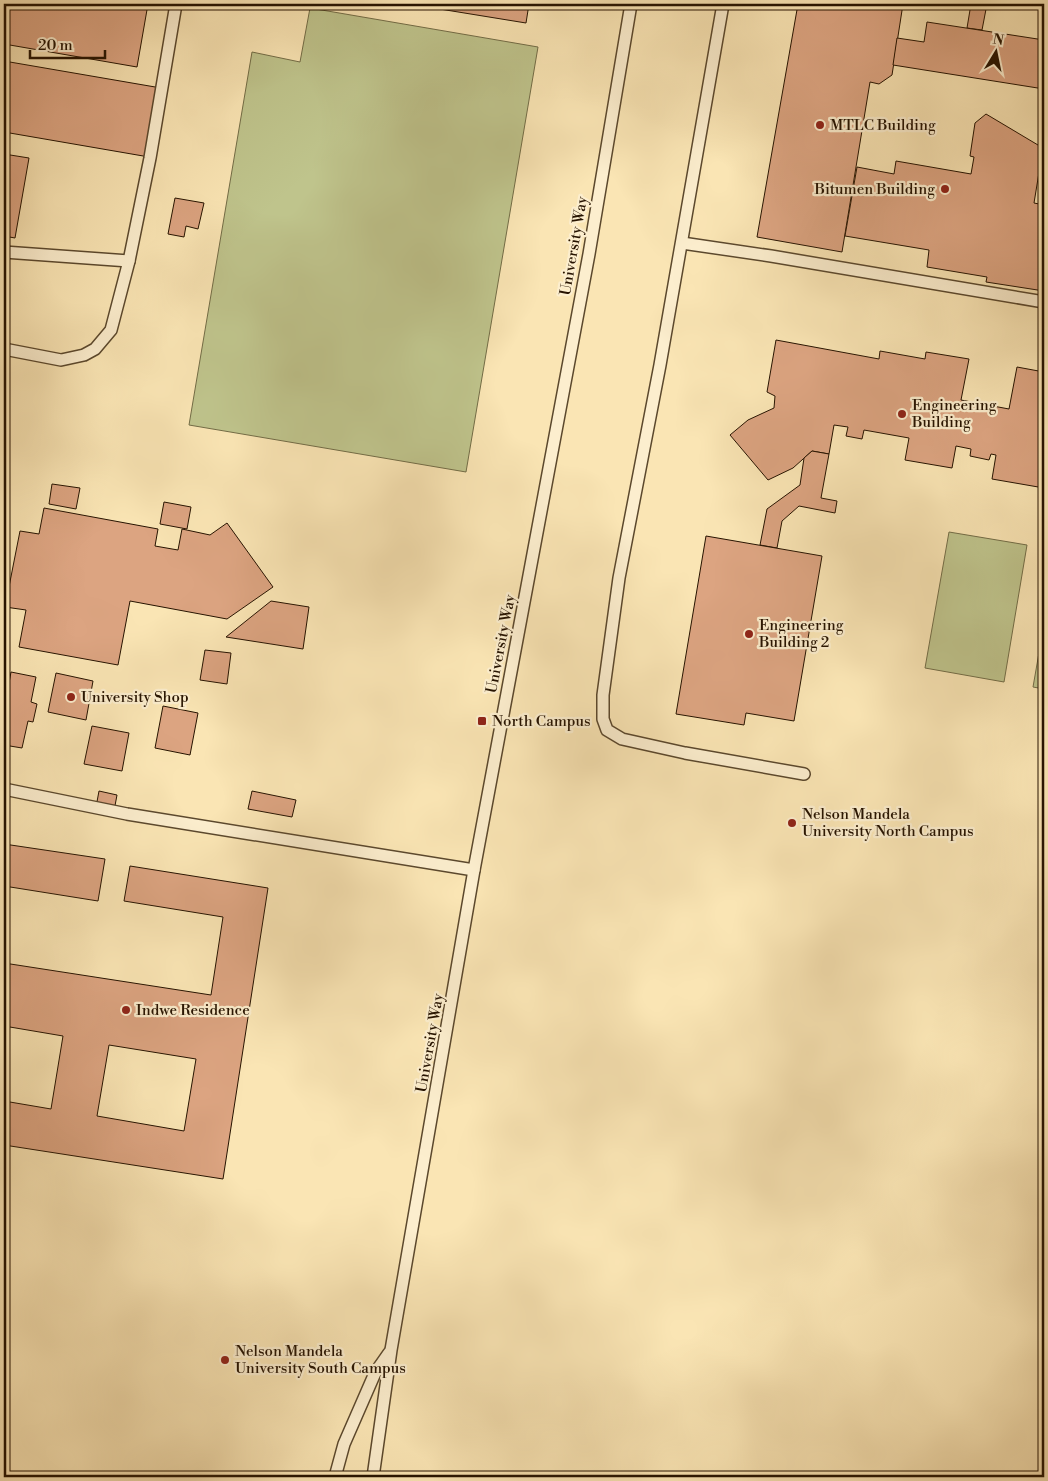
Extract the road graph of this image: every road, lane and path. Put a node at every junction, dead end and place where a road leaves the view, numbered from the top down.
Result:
1 (176, 4) edge
2 (631, 4) edge
3 (723, 4) edge
4 (682, 243) junction
5 (4, 252) edge
6 (130, 261) junction
7 (1044, 302) edge
8 (4, 349) edge
9 (804, 774) dead end
10 (4, 789) edge
11 (474, 870) junction
12 (391, 1350) junction
13 (335, 1477) edge
14 (373, 1477) edge

1 - 6 lane
2 - 11 lane, University Way
3 - 4 lane
4 - 7 lane
4 - 9 lane
5 - 6 lane
6 - 8 lane
10 - 11 lane
11 - 12 lane, University Way
12 - 13 lane, University Way
12 - 14 lane, University Way

